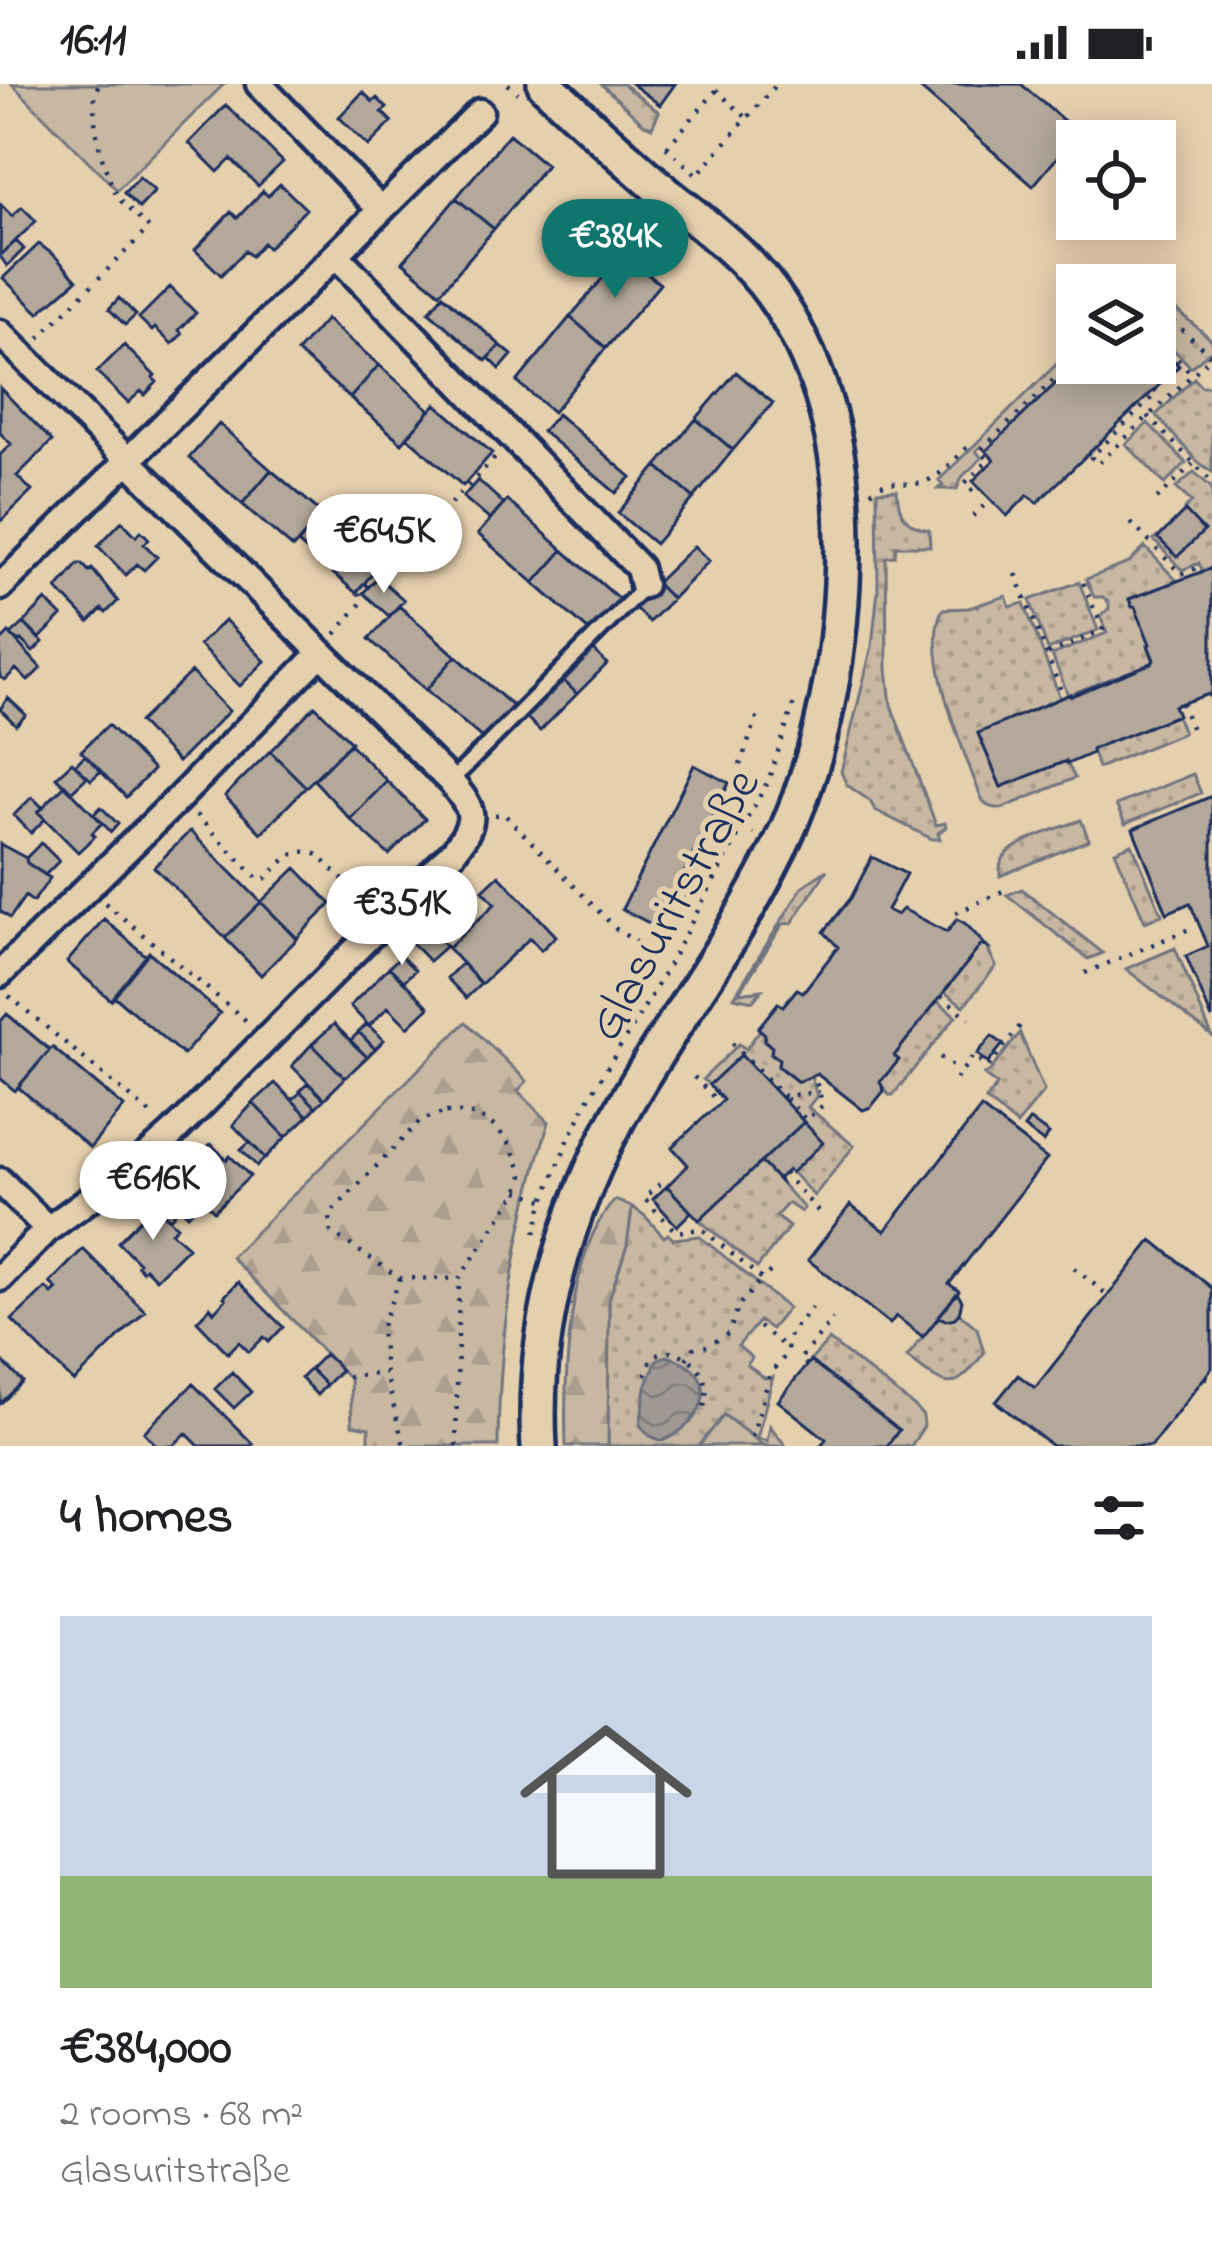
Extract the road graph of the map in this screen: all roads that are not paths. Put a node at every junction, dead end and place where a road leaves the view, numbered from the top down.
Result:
1 (259, 84) edge
2 (534, 91) edge
3 (480, 112) dead end
4 (381, 210) junction
5 (336, 255) junction
6 (0, 333) edge
7 (128, 459) junction
8 (643, 585) joint
9 (0, 587) edge
10 (321, 653) junction
11 (450, 781) junction
12 (0, 974) edge
13 (0, 1181) edge
14 (48, 1229) junction
15 (0, 1278) edge
16 (539, 1446) edge

1 - 4 street
2 - 16 main road, Glasuritstraße
3 - 4 street
4 - 5 street
5 - 7 street
5 - 8 street
6 - 7 street
7 - 9 street
7 - 10 street
8 - 11 lane
10 - 11 street
10 - 12 street
11 - 14 street
13 - 14 street
14 - 15 street

